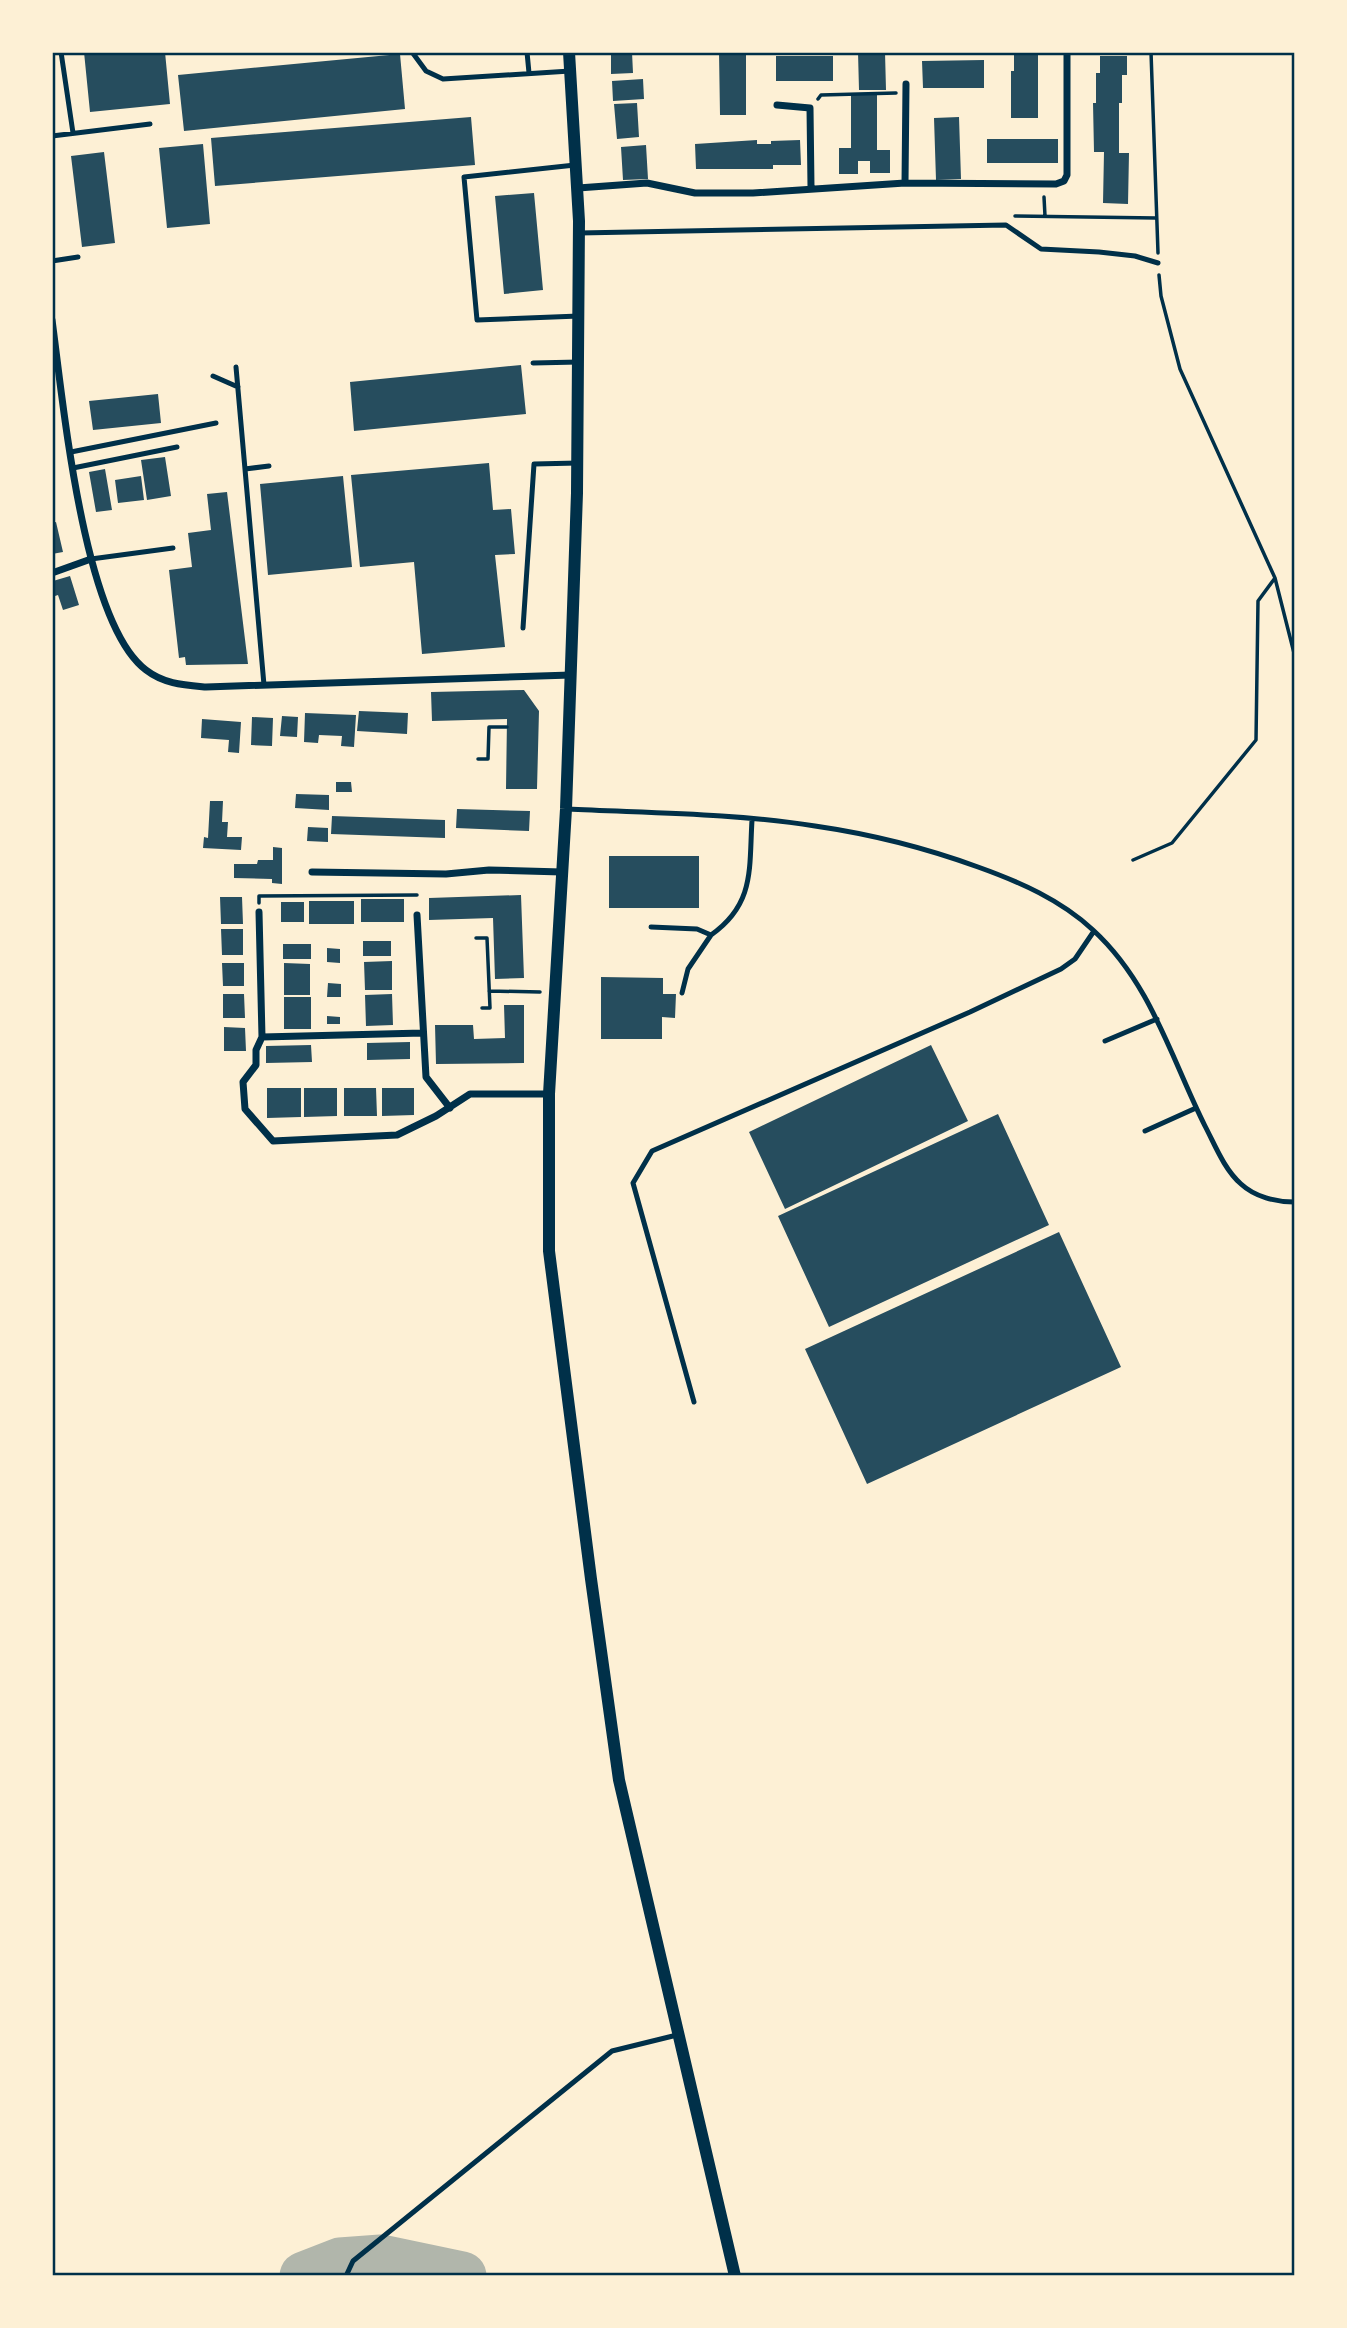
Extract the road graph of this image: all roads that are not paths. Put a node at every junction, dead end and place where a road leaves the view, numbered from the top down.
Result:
1 (61, 52) edge
2 (412, 52) edge
3 (527, 52) edge
4 (569, 52) edge
5 (1067, 52) edge
6 (570, 71) junction
7 (529, 73) junction
8 (906, 88) road end
9 (777, 105) dead end
10 (150, 124) dead end
11 (73, 133) junction
12 (52, 136) edge
13 (576, 165) junction
14 (905, 183) junction
15 (811, 187) junction
16 (578, 188) junction
17 (579, 233) junction
18 (78, 257) dead end
19 (52, 261) edge
20 (1158, 263) road end
21 (579, 316) junction
22 (52, 320) edge
23 (579, 362) junction
24 (533, 363) dead end
25 (236, 367) dead end
26 (213, 376) dead end
27 (238, 387) junction
28 (216, 423) dead end
29 (177, 447) dead end
30 (71, 452) junction
31 (578, 463) junction
32 (269, 466) dead end
33 (73, 468) junction
34 (245, 469) junction
35 (173, 548) dead end
36 (91, 559) junction
37 (52, 573) edge
38 (523, 628) dead end
39 (571, 675) junction
40 (264, 685) junction
41 (566, 808) junction
42 (752, 820) junction
43 (312, 872) dead end
44 (562, 872) junction
45 (259, 912) road end
46 (418, 915) road end
47 (651, 927) dead end
48 (1094, 930) junction
49 (711, 935) junction
50 (682, 993) dead end
51 (1157, 1019) junction
52 (423, 1033) junction
53 (262, 1037) junction
54 (1105, 1041) dead end
55 (549, 1094) junction
56 (450, 1108) junction
57 (1196, 1108) junction
58 (1145, 1131) dead end
59 (1294, 1202) edge
60 (694, 1402) dead end
61 (678, 2035) junction
62 (346, 2276) edge
63 (734, 2276) edge

1 - 11 lane
2 - 7 lane
3 - 7 lane
4 - 6 street
5 - 14 street
6 - 7 lane
6 - 13 street
8 - 14 street
9 - 15 street
10 - 11 lane
11 - 12 lane
13 - 16 street
13 - 21 lane
14 - 15 street
15 - 16 street
16 - 17 street
17 - 20 lane
17 - 21 street
18 - 19 lane
21 - 23 street
22 - 30 street
23 - 24 lane
23 - 31 street
25 - 27 lane
26 - 27 lane
27 - 34 lane
28 - 30 lane
29 - 33 lane
30 - 33 street
31 - 38 lane
31 - 39 street
32 - 34 lane
33 - 36 street
34 - 40 lane
35 - 36 lane
36 - 37 street
36 - 40 street
39 - 40 street
39 - 41 street
41 - 42 lane
41 - 44 street
42 - 48 lane
42 - 49 lane
43 - 44 street
44 - 55 street
45 - 53 street
46 - 52 street
47 - 49 lane
48 - 51 lane
48 - 60 lane
49 - 50 lane
51 - 54 lane
51 - 57 lane
52 - 53 street
52 - 56 street
53 - 56 street
55 - 56 street
55 - 61 street
57 - 58 lane
57 - 59 lane
61 - 62 lane
61 - 63 street

